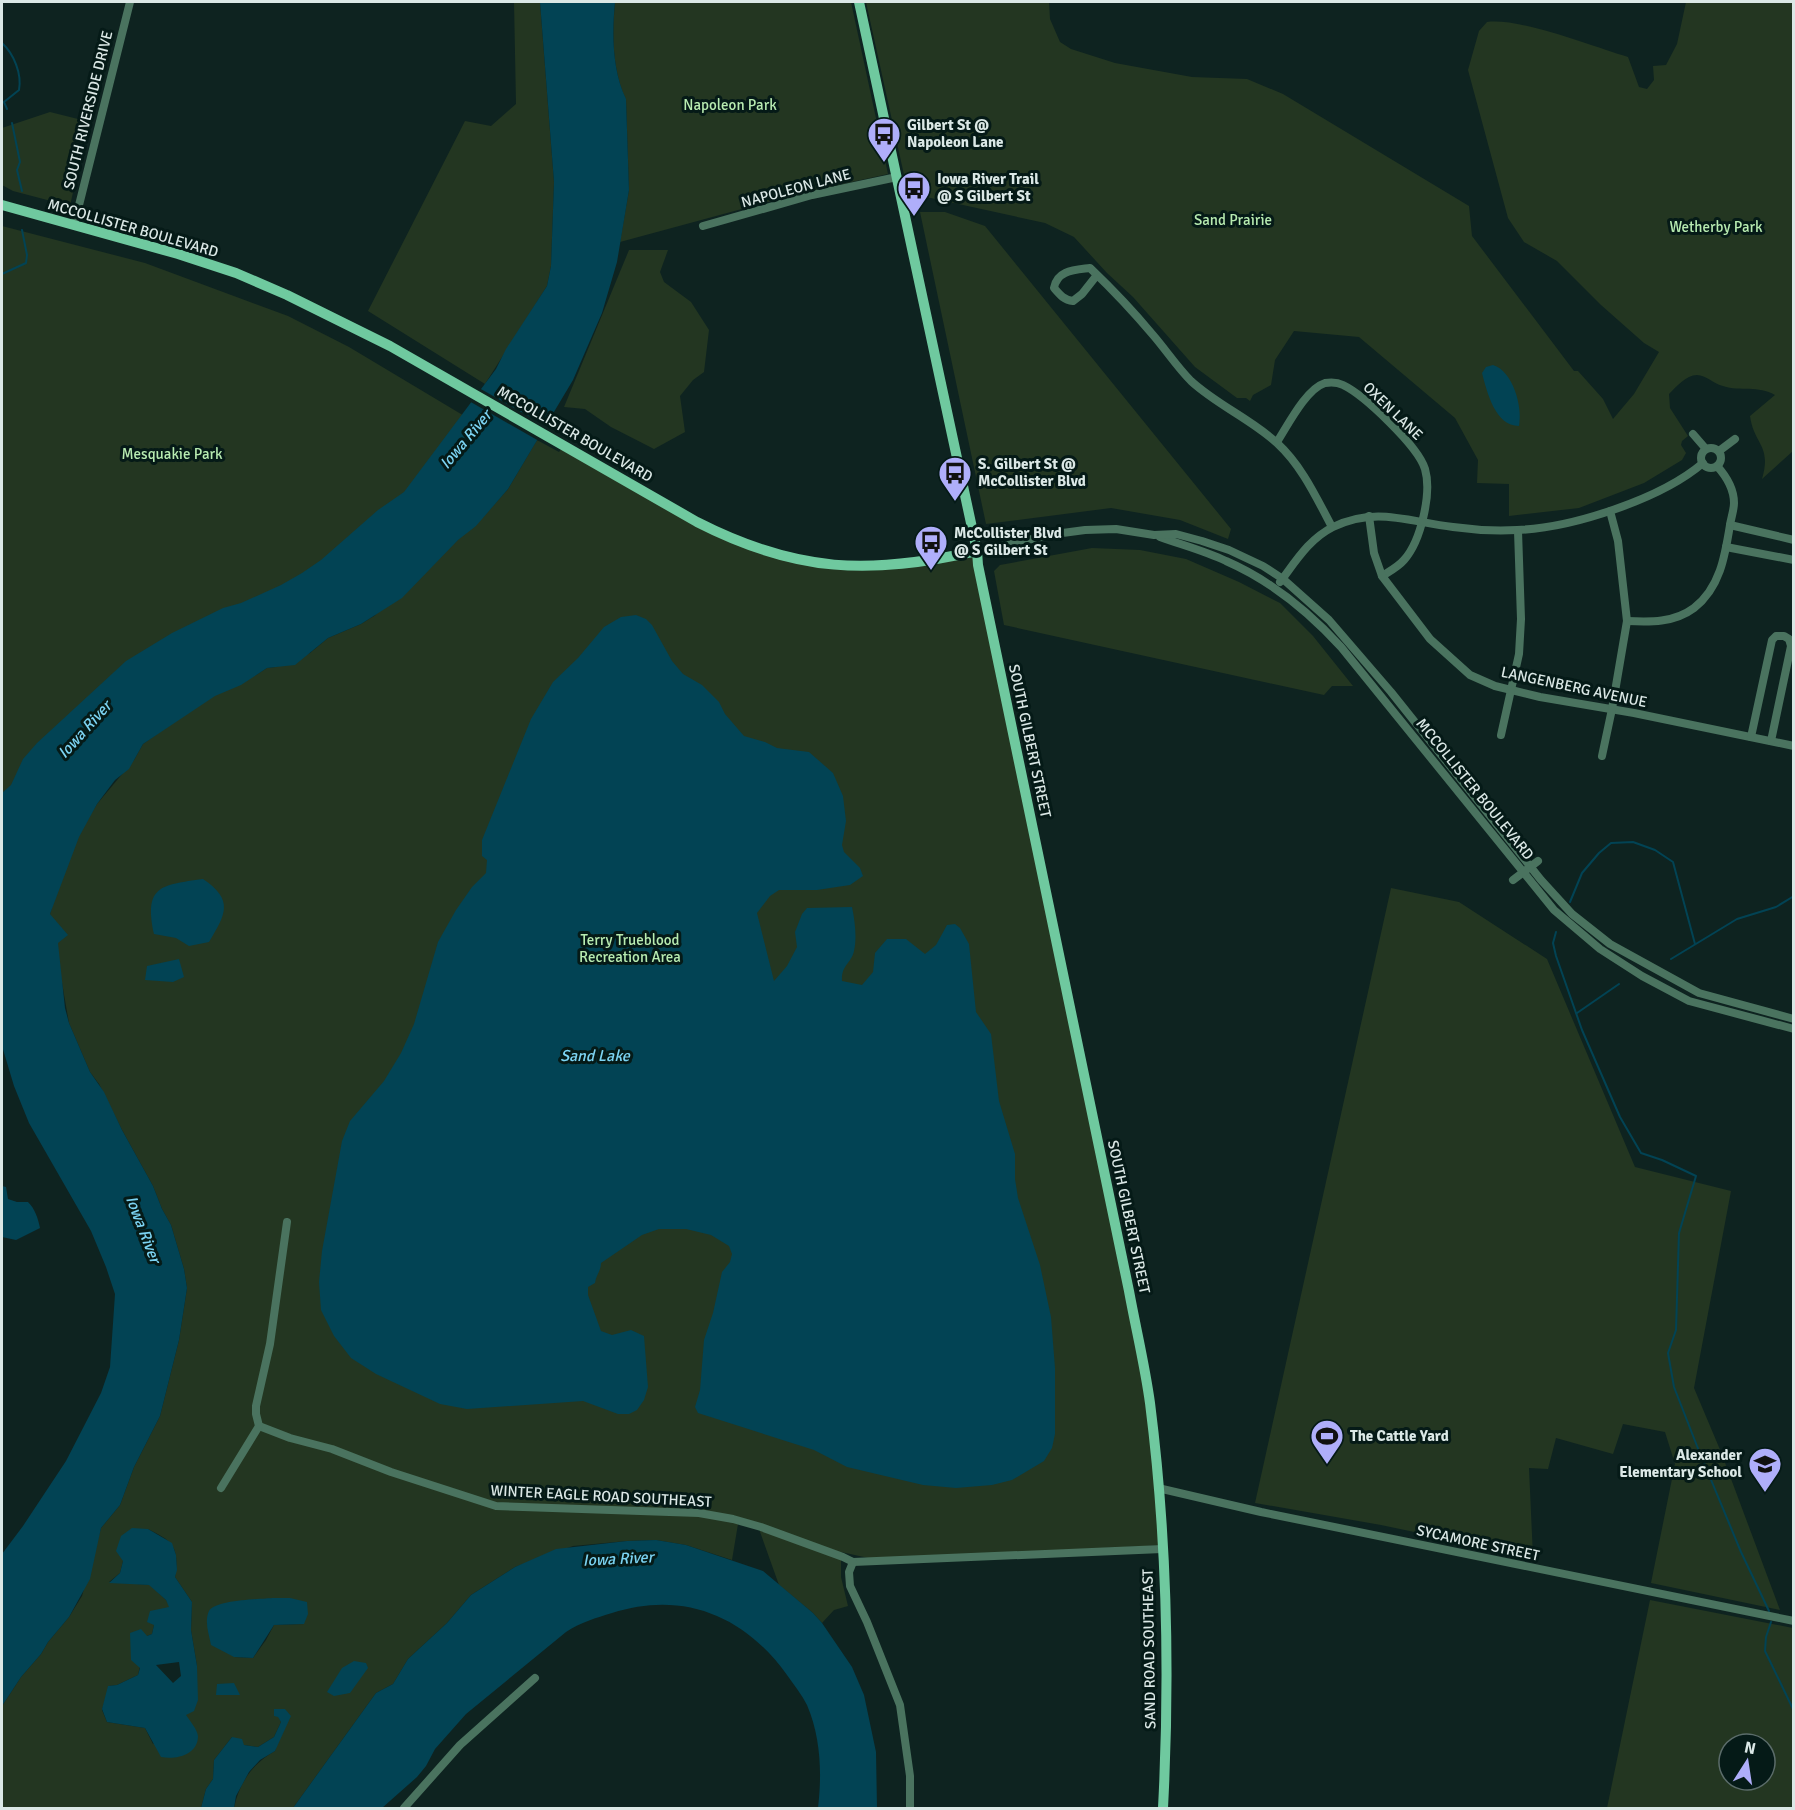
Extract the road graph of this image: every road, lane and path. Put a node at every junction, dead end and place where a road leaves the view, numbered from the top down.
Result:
1 (130, 2) edge
2 (860, 2) edge
3 (897, 177) junction
4 (2, 205) edge
5 (74, 225) junction
6 (703, 226) dead end
7 (1098, 275) junction
8 (1693, 434) dead end
9 (1735, 440) dead end
10 (1277, 442) junction
11 (1706, 449) junction
12 (1719, 451) junction
13 (1703, 463) junction
14 (1717, 466) junction
15 (1610, 511) junction
16 (1370, 516) junction
17 (1422, 522) junction
18 (1730, 525) junction
19 (1332, 527) junction
20 (1518, 531) junction
21 (1154, 535) junction
22 (1794, 540) edge
23 (1726, 548) junction
24 (977, 551) junction
25 (1794, 560) edge
26 (1382, 576) junction
27 (1283, 579) junction
28 (1276, 588) junction
29 (1627, 621) junction
30 (1511, 690) junction
31 (1612, 709) junction
32 (1501, 735) dead end
33 (1751, 737) junction
34 (1771, 741) junction
35 (1794, 746) edge
36 (1602, 756) dead end
37 (1538, 861) dead end
38 (1527, 870) junction
39 (1513, 880) dead end
40 (1794, 1019) edge
41 (1794, 1029) edge
42 (286, 1222) dead end
43 (259, 1426) junction
44 (221, 1488) dead end
45 (1158, 1488) junction
46 (1162, 1549) junction
47 (853, 1562) junction
48 (1794, 1621) edge
49 (535, 1678) dead end
50 (405, 1809) edge
51 (909, 1809) edge
52 (1163, 1809) edge

1 - 5 street, SOUTH RIVERSIDE DRIVE
2 - 3 main road, SOUTH GILBERT STREET
3 - 6 street, NAPOLEON LANE
3 - 24 main road, SOUTH GILBERT STREET
4 - 5 main road, MCCOLLISTER BOULEVARD
5 - 24 main road, MCCOLLISTER BOULEVARD
7 - 7 street
7 - 10 street
8 - 11 street
9 - 12 street
10 - 17 street, OXEN LANE
10 - 19 street
11 - 12 street
11 - 13 street
12 - 14 street
13 - 14 street
13 - 15 street
14 - 18 street
15 - 20 street
15 - 29 street
16 - 17 street
16 - 19 street
16 - 26 street, LANGENBERG AVENUE
17 - 20 street
17 - 26 street, OXEN LANE
18 - 22 street
18 - 23 street
19 - 27 street
20 - 30 street
21 - 24 street, MCCOLLISTER BOULEVARD
21 - 27 street, MCCOLLISTER BOULEVARD
21 - 28 street, MCCOLLISTER BOULEVARD
23 - 25 street
23 - 29 street
24 - 45 main road, SOUTH GILBERT STREET
26 - 30 street, LANGENBERG AVENUE
27 - 28 street
27 - 38 street, MCCOLLISTER BOULEVARD
28 - 38 street, MCCOLLISTER BOULEVARD
29 - 31 street
30 - 31 street, LANGENBERG AVENUE
30 - 32 street
31 - 33 street, LANGENBERG AVENUE
31 - 36 street
33 - 34 street, LANGENBERG AVENUE
33 - 34 street
34 - 35 street, LANGENBERG AVENUE
37 - 38 street
38 - 39 street
38 - 40 street, MCCOLLISTER BOULEVARD
38 - 41 street, MCCOLLISTER BOULEVARD
42 - 43 street
43 - 44 street
43 - 47 street, WINTER EAGLE ROAD SOUTHEAST
45 - 46 main road, SAND ROAD SOUTHEAST
45 - 48 street, SYCAMORE STREET
46 - 47 street, WINTER EAGLE ROAD SOUTHEAST
46 - 52 main road, SAND ROAD SOUTHEAST
47 - 51 street
49 - 50 street

